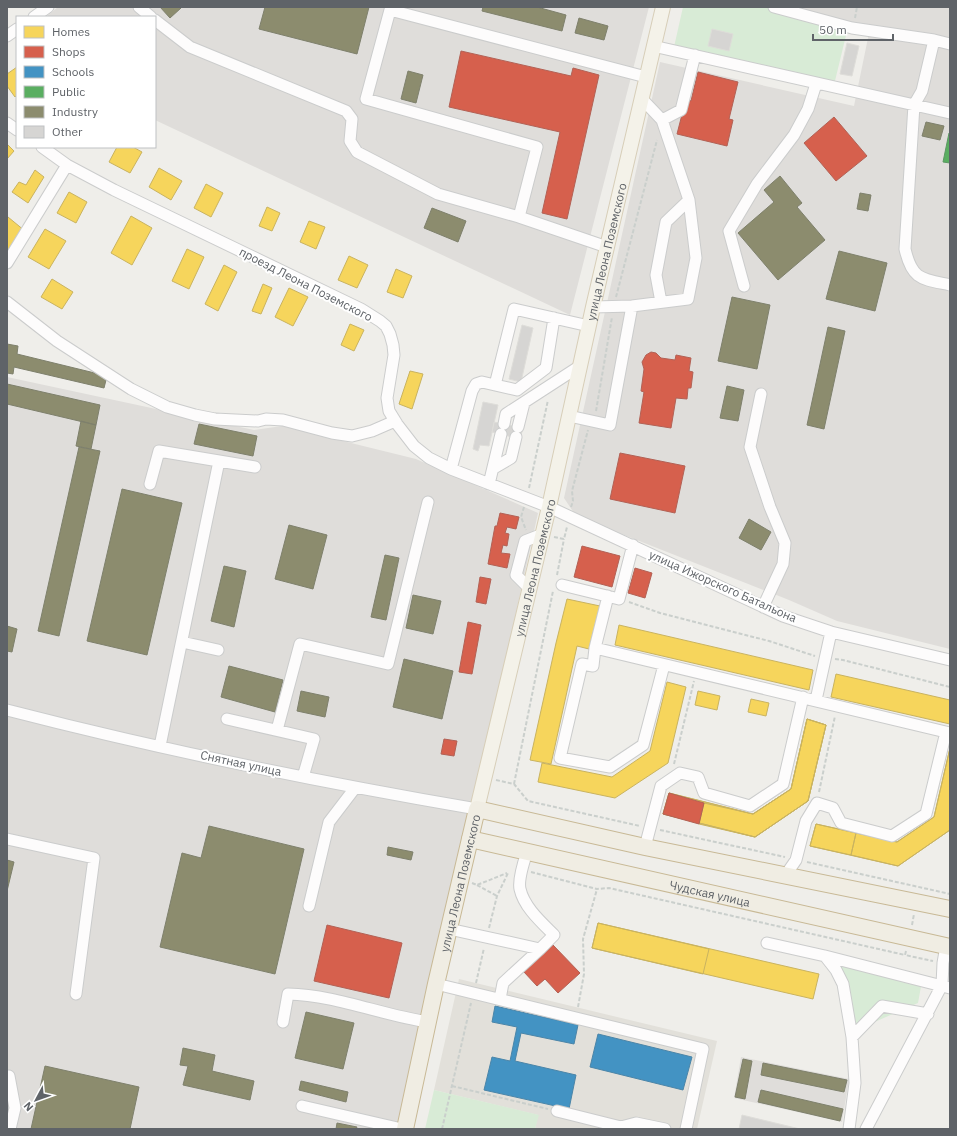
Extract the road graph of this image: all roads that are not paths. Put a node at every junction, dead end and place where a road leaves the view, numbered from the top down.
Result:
1 (48, 7) edge
2 (139, 7) edge
3 (663, 7) edge
4 (774, 7) edge
5 (35, 16) edge
6 (151, 16) edge
7 (156, 21) edge
8 (16, 30) edge
9 (7, 36) edge
10 (934, 40) junction
11 (950, 44) edge
12 (653, 46) junction
13 (696, 55) junction
14 (646, 77) junction
15 (816, 84) junction
16 (641, 98) junction
17 (914, 105) junction
18 (950, 113) edge
19 (662, 120) junction
20 (7, 123) edge
21 (16, 129) edge
22 (43, 148) edge
23 (67, 165) junction
24 (689, 200) junction
25 (519, 217) junction
26 (607, 247) junction
27 (7, 263) edge
28 (950, 285) edge
29 (744, 286) dead end
30 (7, 302) edge
31 (661, 302) junction
32 (632, 306) junction
33 (593, 307) junction
34 (554, 318) junction
35 (589, 326) junction
36 (580, 366) junction
37 (495, 385) junction
38 (761, 394) dead end
39 (524, 403) junction
40 (569, 416) junction
41 (395, 421) junction
42 (219, 461) junction
43 (255, 466) dead end
44 (494, 468) junction
45 (451, 469) junction
46 (150, 484) dead end
47 (489, 484) junction
48 (428, 502) dead end
49 (549, 507) junction
50 (633, 545) junction
51 (557, 584) road end
52 (614, 598) junction
53 (763, 606) junction
54 (831, 632) junction
55 (182, 642) junction
56 (595, 648) junction
57 (218, 650) dead end
58 (949, 658) edge
59 (664, 665) junction
60 (803, 697) junction
61 (816, 700) junction
62 (7, 710) edge
63 (227, 719) dead end
64 (277, 730) junction
65 (948, 733) edge
66 (160, 746) junction
67 (303, 777) junction
68 (355, 788) junction
69 (477, 809) junction
70 (7, 839) edge
71 (470, 839) junction
72 (644, 847) junction
73 (527, 852) junction
74 (785, 876) junction
75 (309, 906) dead end
76 (950, 909) edge
77 (449, 929) junction
78 (767, 943) dead end
79 (948, 946) edge
80 (540, 949) junction
81 (826, 956) junction
82 (436, 984) junction
83 (946, 987) edge
84 (76, 994) dead end
85 (500, 999) junction
86 (928, 1014) junction
87 (283, 1022) dead end
88 (428, 1022) junction
89 (852, 1037) junction
90 (9, 1076) dead end
91 (302, 1106) dead end
92 (557, 1111) road end
93 (379, 1127) edge
94 (10, 1129) edge
95 (404, 1129) edge
96 (665, 1129) edge
97 (686, 1129) edge
98 (849, 1129) edge
99 (866, 1129) edge

1 - 5 street
2 - 6 street
3 - 12 main road, улица Леона Поземского
4 - 10 street
7 - 25 street
8 - 9 street
10 - 11 street
10 - 17 street
12 - 13 street
12 - 14 main road, улица Леона Поземского
13 - 15 street
13 - 19 street
14 - 16 main road, улица Леона Поземского
14 - 25 street
15 - 17 street
15 - 29 street
16 - 19 street
16 - 26 main road, улица Леона Поземского
17 - 18 street
17 - 28 street
19 - 24 street
20 - 21 street
22 - 23 street, проезд Леона Поземского
23 - 27 street
23 - 41 street, проезд Леона Поземского
24 - 31 street
24 - 31 street
25 - 26 street
26 - 33 main road, улица Леона Поземского
30 - 41 street
31 - 32 street
32 - 33 street
32 - 40 street
33 - 35 main road, улица Леона Поземского
34 - 35 street
34 - 37 street
34 - 37 street
35 - 36 main road, улица Леона Поземского
36 - 39 street
36 - 40 main road, улица Леона Поземского
37 - 45 street
38 - 53 street
39 - 44 street
39 - 44 street
40 - 49 main road, улица Леона Поземского
41 - 45 street, проезд Леона Поземского
42 - 43 street
42 - 46 street
42 - 55 street
44 - 47 street
45 - 47 street, проезд Леона Поземского
47 - 49 street, проезд Леона Поземского
48 - 64 street
49 - 50 street, улица Ижорского Батальона
49 - 69 main road, улица Леона Поземского
50 - 52 street
50 - 53 street, улица Ижорского Батальона
51 - 52 street
52 - 56 street
53 - 54 street, улица Ижорского Батальона
54 - 58 street, улица Ижорского Батальона
54 - 61 street
55 - 57 street
55 - 66 street
56 - 59 street
56 - 59 street
59 - 60 street
60 - 61 street
60 - 72 street
61 - 65 street
62 - 66 street, Снятная улица
63 - 64 street
64 - 67 street
65 - 74 street
66 - 67 street, Снятная улица
67 - 68 street, Снятная улица
68 - 69 street, Снятная улица
68 - 75 street
69 - 71 highway, улица Леона Поземского
69 - 72 highway
70 - 84 street
71 - 73 highway, Чудская улица
71 - 77 highway, улица Леона Поземского
72 - 74 highway
73 - 79 highway, Чудская улица
73 - 80 street
74 - 76 highway
77 - 80 street
77 - 82 highway, улица Леона Поземского
78 - 81 street
79 - 83 street
80 - 85 street
81 - 83 street
81 - 89 street
82 - 85 street
82 - 88 highway, улица Леона Поземского
83 - 86 street
85 - 97 street
86 - 89 street
86 - 99 street
87 - 88 street
88 - 95 highway, улица Леона Поземского
89 - 98 street
90 - 94 street
91 - 93 street
92 - 96 street
93 - 95 street

